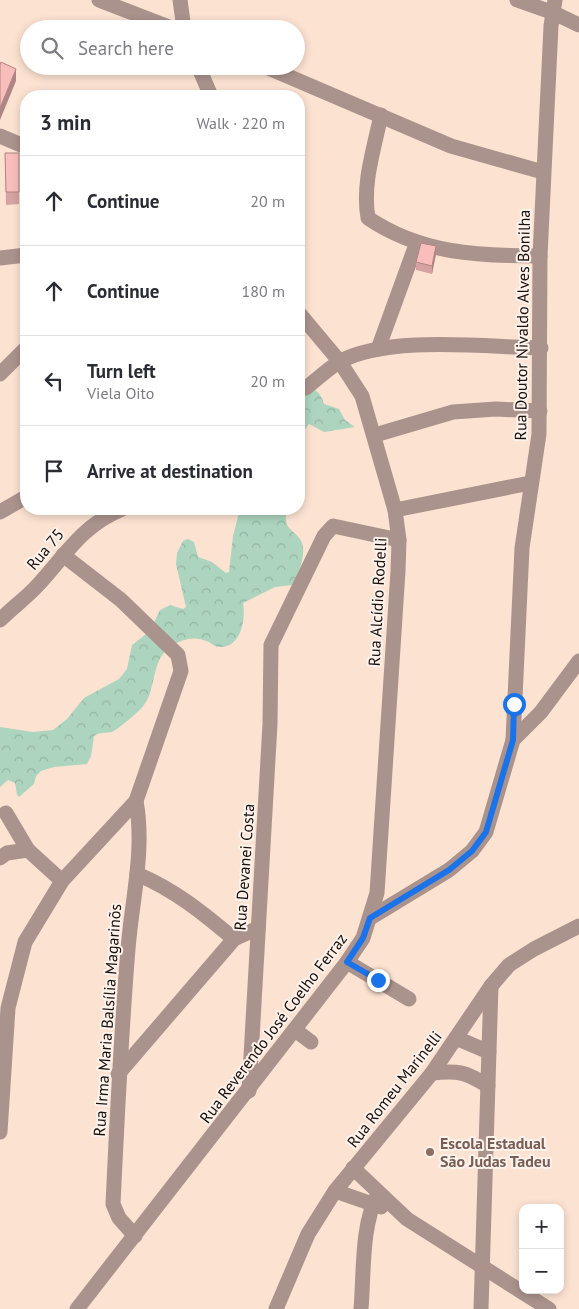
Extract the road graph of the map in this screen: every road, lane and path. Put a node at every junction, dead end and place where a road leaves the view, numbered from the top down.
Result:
1 (99, 0) edge
2 (180, 0) edge
3 (517, 0) edge
4 (554, 6) edge
5 (151, 20) edge
6 (183, 20) edge
7 (579, 25) edge
8 (202, 75) edge
9 (285, 75) edge
10 (208, 90) edge
11 (381, 116) junction
12 (0, 136) edge
13 (20, 144) edge
14 (543, 172) junction
15 (417, 242) junction
16 (20, 256) edge
17 (540, 256) junction
18 (0, 258) edge
19 (305, 320) edge
20 (378, 348) junction
21 (540, 348) junction
22 (20, 354) edge
23 (340, 362) junction
24 (0, 374) edge
25 (306, 388) dead end
26 (540, 411) junction
27 (375, 435) junction
28 (530, 483) junction
29 (20, 500) edge
30 (395, 510) junction
31 (0, 512) edge
32 (98, 515) edge
33 (399, 540) junction
34 (64, 555) junction
35 (0, 620) edge
36 (579, 661) edge
37 (513, 740) junction
38 (136, 801) junction
39 (6, 813) dead end
40 (28, 850) junction
41 (0, 858) edge
42 (137, 874) junction
43 (62, 881) junction
44 (370, 918) junction
45 (579, 926) edge
46 (258, 928) junction
47 (234, 939) junction
48 (347, 962) junction
49 (491, 986) junction
50 (409, 999) dead end
51 (4, 1006) edge
52 (295, 1030) junction
53 (456, 1038) junction
54 (311, 1042) dead end
55 (3, 1048) edge
56 (489, 1052) junction
57 (432, 1073) junction
58 (118, 1074) junction
59 (488, 1086) junction
60 (249, 1091) junction
61 (0, 1132) edge
62 (353, 1168) junction
63 (335, 1191) junction
64 (375, 1199) junction
65 (135, 1236) junction
66 (482, 1266) junction
67 (77, 1309) edge
68 (276, 1309) edge
69 (361, 1309) edge
70 (480, 1309) edge
71 (549, 1309) edge

1 - 5 street
2 - 6 street
3 - 4 street
4 - 7 street
4 - 14 street, Rua Doutor Nivaldo Alves Bonilha
8 - 10 street
9 - 11 street
11 - 14 street
11 - 15 street
12 - 13 street
14 - 17 street, Rua Doutor Nivaldo Alves Bonilha
15 - 17 street
15 - 20 street
16 - 18 street
17 - 21 street, Rua Doutor Nivaldo Alves Bonilha
19 - 23 street, Rua Alcídio Rodelli
20 - 21 street
20 - 23 street
21 - 26 street, Rua Doutor Nivaldo Alves Bonilha
22 - 24 street
23 - 25 street
23 - 27 street, Rua Alcídio Rodelli
26 - 27 street
26 - 28 street, Rua Doutor Nivaldo Alves Bonilha
27 - 30 street, Rua Alcídio Rodelli
28 - 30 street
28 - 37 street, Rua Doutor Nivaldo Alves Bonilha
29 - 31 street
30 - 33 street, Rua Alcídio Rodelli
32 - 34 street, Rua 75
33 - 44 street, Rua Alcídio Rodelli
33 - 46 street, Rua Devanei Costa
34 - 35 street, Rua 75
34 - 38 street
36 - 37 street
37 - 44 street
38 - 42 street, Rua Irma Maria Balsília Magarinõs
38 - 43 street
39 - 40 street
40 - 41 street
40 - 43 street
42 - 47 street
42 - 58 street, Rua Irma Maria Balsília Magarinõs
43 - 51 street
44 - 48 street, Rua Reverendo José Coelho Ferraz
45 - 49 street, Rua Romeu Marinelli
46 - 47 street
46 - 60 street, Rua Devanei Costa
47 - 58 street
48 - 50 street
48 - 52 street, Rua Reverendo José Coelho Ferraz
49 - 53 street, Rua Romeu Marinelli
49 - 56 street
51 - 55 street
52 - 54 street
52 - 60 street, Rua Reverendo José Coelho Ferraz
53 - 56 street
53 - 57 street, Rua Romeu Marinelli
55 - 61 street
56 - 59 street
57 - 59 street
57 - 62 street, Rua Romeu Marinelli
58 - 65 street, Rua Irma Maria Balsília Magarinõs
59 - 66 street
60 - 65 street, Rua Reverendo José Coelho Ferraz
62 - 63 street, Rua Romeu Marinelli
62 - 64 street
63 - 64 street
63 - 68 street, Rua Romeu Marinelli
64 - 66 street
64 - 69 street
65 - 67 street, Rua Reverendo José Coelho Ferraz
66 - 70 street
66 - 71 street

